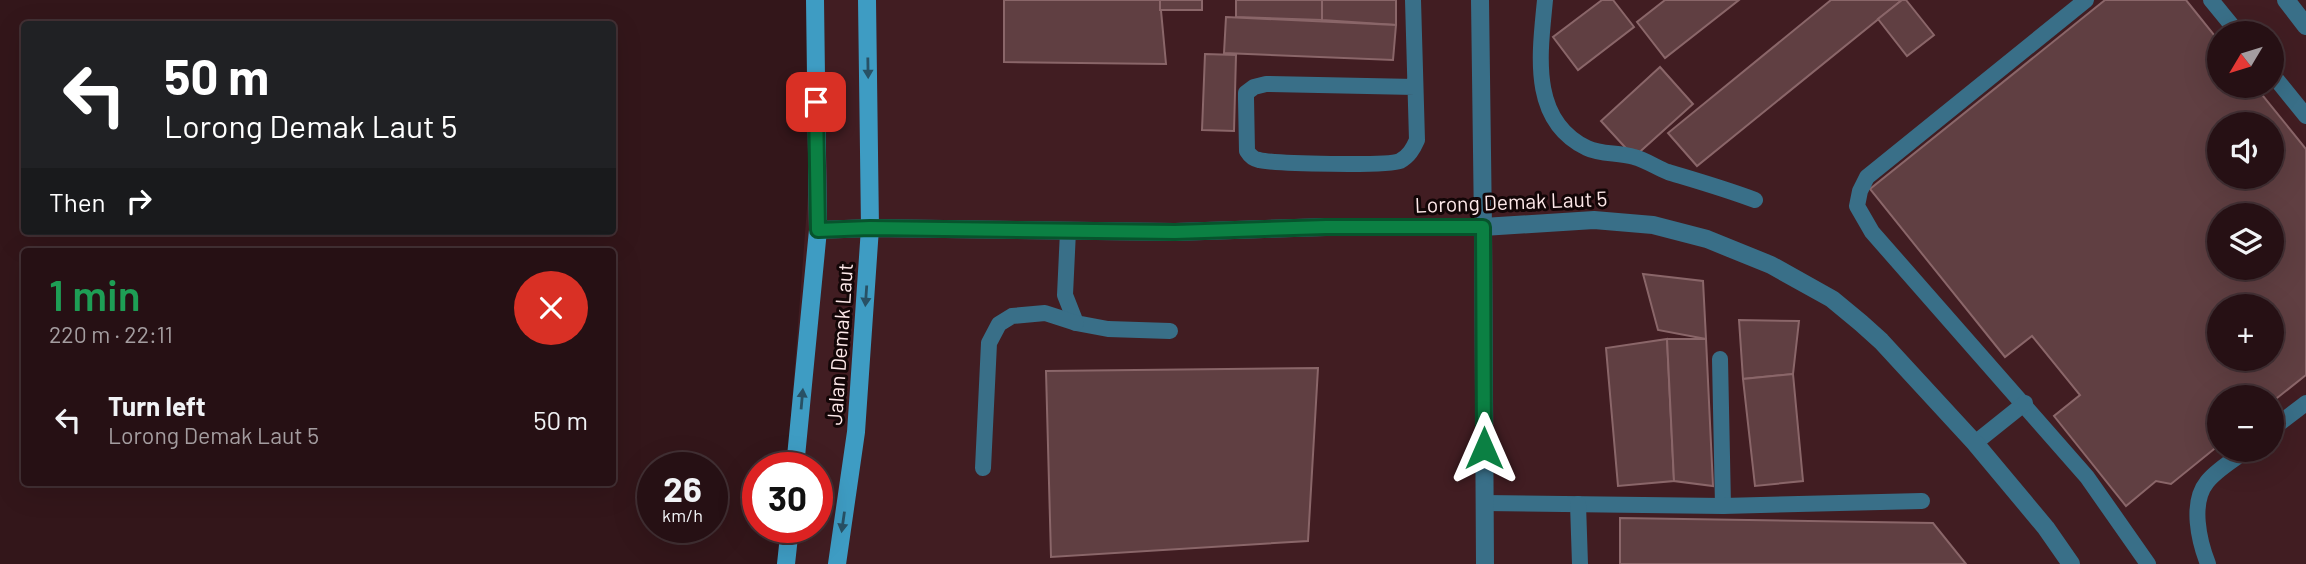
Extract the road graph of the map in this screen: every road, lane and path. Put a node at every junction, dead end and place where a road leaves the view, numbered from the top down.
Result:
1 (815, 0) edge
2 (867, 0) edge
3 (1413, 0) edge
4 (1480, 0) edge
5 (1545, 0) edge
6 (2086, 0) edge
7 (2211, 0) edge
8 (2286, 0) edge
9 (2228, 21) edge
10 (2306, 26) edge
11 (1415, 87) junction
12 (2284, 89) edge
13 (2306, 116) edge
14 (1755, 200) dead end
15 (1483, 227) junction
16 (870, 228) junction
17 (818, 230) junction
18 (1068, 231) junction
19 (1076, 323) junction
20 (1170, 331) dead end
21 (1720, 359) dead end
22 (2025, 403) junction
23 (2306, 403) edge
24 (2284, 420) edge
25 (1975, 443) junction
26 (796, 452) edge
27 (2231, 462) edge
28 (983, 468) dead end
29 (1922, 501) dead end
30 (1484, 503) junction
31 (1578, 505) junction
32 (1723, 506) junction
33 (788, 543) edge
34 (786, 564) edge
35 (837, 564) edge
36 (1485, 564) edge
37 (1580, 564) edge
38 (2071, 564) edge
39 (2148, 564) edge
40 (2208, 564) edge

1 - 17 main road, Jalan Demak Laut
2 -> 16 main road, Jalan Demak Laut
3 - 11 lane
4 - 15 street
5 - 14 lane
6 - 22 lane
7 - 9 lane
8 - 10 street
11 - 11 lane
12 - 13 lane
15 - 18 street, Lorong Demak Laut 5
15 - 25 street, Lorong Demak Laut 5
15 - 30 street
16 - 17 street, Lorong Demak Laut 5
16 - 18 street, Lorong Demak Laut 5
16 -> 35 main road, Jalan Demak Laut
26 -> 17 main road, Jalan Demak Laut
18 - 19 lane
19 - 20 lane
19 - 28 lane
21 - 32 lane
22 - 25 lane
22 - 39 lane
23 - 24 lane
25 - 38 street, Lorong Demak Laut 5
27 - 40 lane
29 - 32 lane
30 - 31 lane
30 - 36 street
31 - 32 lane
31 - 37 lane
33 - 34 main road

